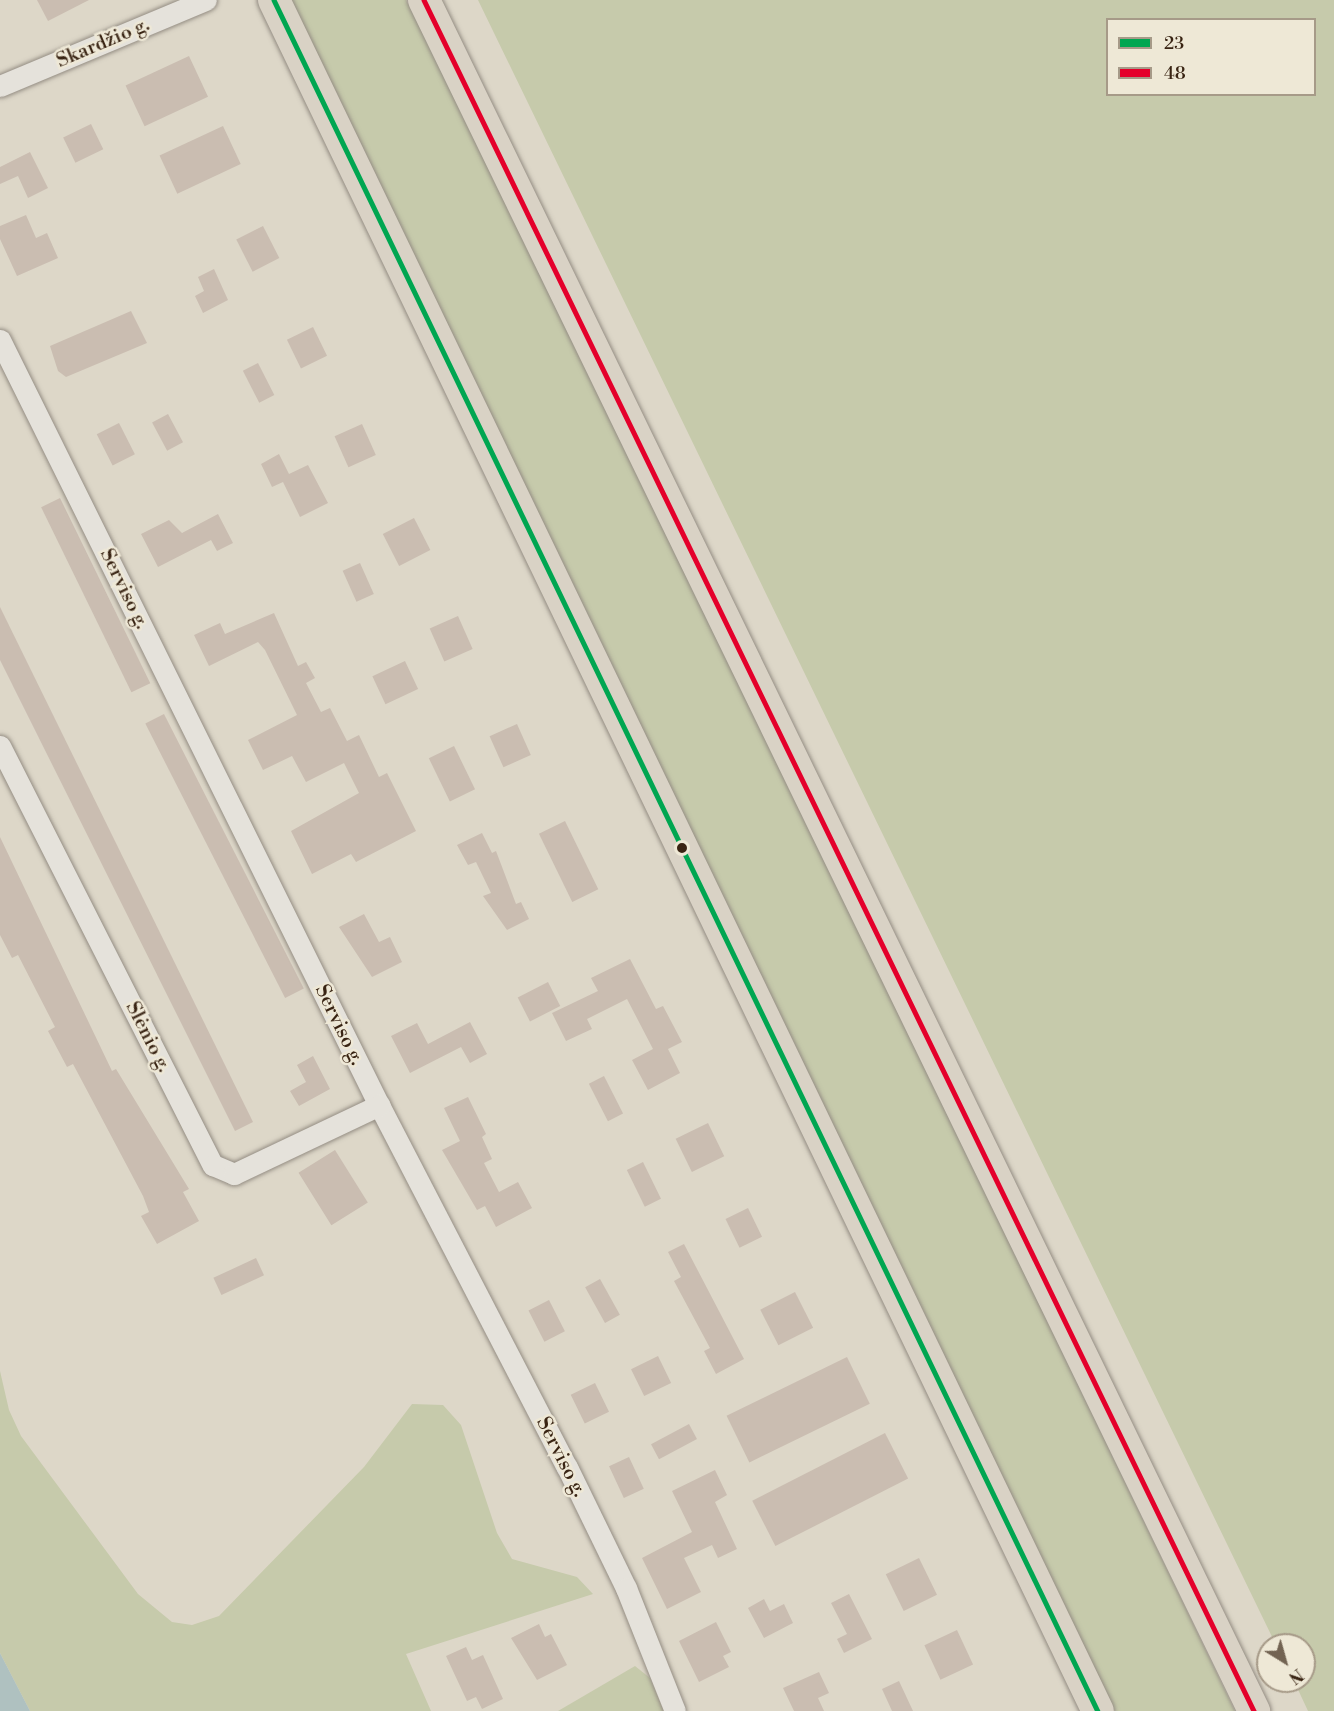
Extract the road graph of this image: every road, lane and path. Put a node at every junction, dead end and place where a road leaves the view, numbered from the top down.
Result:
1 (206, 0) edge
2 (274, 0) edge
3 (423, 0) edge
4 (0, 86) edge
5 (0, 340) edge
6 (0, 746) edge
7 (379, 1105) junction
8 (675, 1711) edge
9 (1098, 1711) edge
10 (1254, 1711) edge

1 - 4 street, Skardžio g.
2 - 9 main road
3 - 10 main road
5 - 7 street, Serviso g.
6 - 7 street, Slėnio g.
7 - 8 street, Serviso g.

